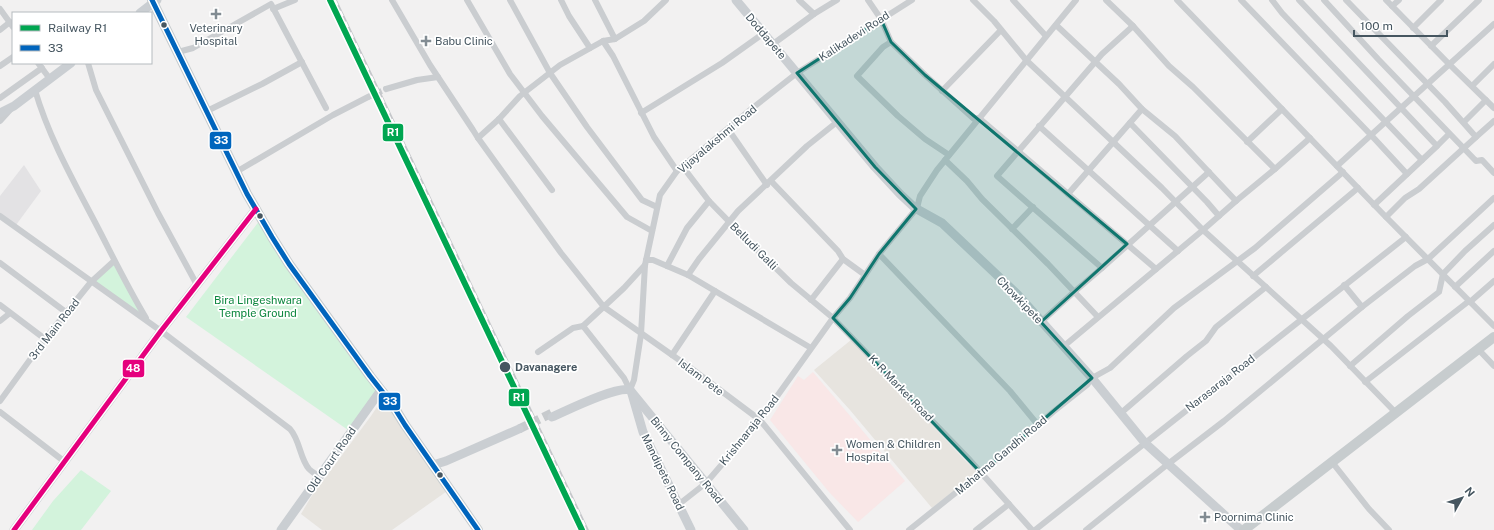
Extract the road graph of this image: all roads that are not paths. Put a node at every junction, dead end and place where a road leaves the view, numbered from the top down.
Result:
1 (276, 0) edge
2 (295, 0) edge
3 (392, 0) edge
4 (467, 0) edge
5 (510, 0) edge
6 (561, 0) edge
7 (595, 0) edge
8 (666, 0) edge
9 (736, 0) edge
10 (799, 0) edge
11 (836, 0) edge
12 (868, 0) edge
13 (912, 0) edge
14 (973, 0) edge
15 (1013, 0) edge
16 (1076, 0) edge
17 (1106, 0) edge
18 (1176, 0) edge
19 (1242, 0) edge
20 (1272, 0) edge
21 (1299, 0) edge
22 (1324, 0) edge
23 (1346, 0) edge
24 (1386, 0) edge
25 (1399, 0) edge
26 (1441, 0) edge
27 (1479, 0) edge
28 (154, 1) edge
29 (1392, 6) junction
30 (276, 8) junction
31 (0, 9) edge
32 (141, 12) edge
33 (814, 14) junction
34 (881, 19) junction
35 (1494, 24) edge
36 (11, 25) edge
37 (1056, 25) junction
38 (1133, 26) junction
39 (1413, 28) junction
40 (0, 30) edge
41 (1001, 30) junction
42 (764, 33) junction
43 (1046, 36) junction
44 (615, 39) junction
45 (602, 41) junction
46 (891, 42) junction
47 (773, 44) junction
48 (1431, 46) junction
49 (590, 48) junction
50 (178, 52) junction
51 (12, 58) edge
52 (1026, 60) junction
53 (302, 62) junction
54 (1096, 62) junction
55 (71, 64) edge
56 (88, 64) edge
57 (1494, 64) edge
58 (1450, 65) junction
59 (0, 66) edge
60 (40, 66) edge
61 (550, 73) junction
62 (797, 73) junction
63 (438, 77) junction
64 (50, 79) junction
65 (1428, 85) junction
66 (1472, 86) junction
67 (386, 89) tunnel mouth
68 (35, 90) junction
69 (942, 91) junction
70 (524, 93) junction
71 (1, 95) edge
72 (368, 97) tunnel mouth
73 (1064, 97) junction
74 (1414, 98) junction
75 (1491, 104) edge
76 (14, 106) junction
77 (326, 108) dead end
78 (1282, 108) junction
79 (1403, 108) junction
80 (1142, 109) junction
81 (207, 111) junction
82 (0, 113) edge
83 (641, 113) junction
84 (979, 118) junction
85 (499, 119) junction
86 (0, 121) edge
87 (1494, 121) edge
88 (837, 122) junction
89 (1386, 122) junction
90 (1464, 122) junction
91 (1130, 123) junction
92 (1039, 126) junction
93 (728, 129) junction
94 (1449, 134) junction
95 (1371, 136) junction
96 (1476, 137) junction
97 (478, 138) junction
98 (1310, 138) junction
99 (1112, 142) junction
100 (1247, 142) junction
101 (1437, 146) junction
102 (1463, 148) junction
103 (1018, 152) junction
104 (947, 157) junction
105 (1422, 160) junction
106 (1338, 166) junction
107 (683, 167) junction
108 (1274, 169) junction
109 (1088, 170) junction
110 (677, 171) junction
111 (236, 172) junction
112 (1209, 172) junction
113 (1343, 172) junction
114 (1494, 172) edge
115 (1407, 174) junction
116 (769, 183) junction
117 (1192, 187) junction
118 (1358, 188) junction
119 (552, 190) dead end
120 (1068, 194) junction
121 (1494, 198) edge
122 (1236, 200) junction
123 (709, 201) junction
124 (1176, 202) junction
125 (1374, 205) junction
126 (657, 207) junction
127 (1032, 207) junction
128 (917, 208) junction
129 (256, 209) junction
130 (0, 216) edge
131 (1219, 216) junction
132 (1386, 217) junction
133 (729, 222) junction
134 (1150, 225) junction
135 (1494, 225) edge
136 (1012, 229) junction
137 (1203, 230) junction
138 (652, 231) junction
139 (1406, 237) junction
140 (1128, 244) junction
141 (1178, 251) junction
142 (1494, 251) edge
143 (879, 254) junction
144 (843, 259) junction
145 (1428, 259) junction
146 (114, 261) junction
147 (1237, 261) junction
148 (646, 262) junction
149 (0, 263) edge
150 (667, 266) junction
151 (1102, 268) junction
152 (1156, 269) junction
153 (1443, 274) junction
154 (688, 275) junction
155 (865, 276) junction
156 (1253, 276) junction
157 (1494, 281) edge
158 (91, 282) junction
159 (197, 285) junction
160 (1344, 285) junction
161 (1266, 287) junction
162 (1455, 287) junction
163 (715, 291) junction
164 (1074, 292) junction
165 (811, 300) junction
166 (1469, 301) junction
167 (0, 306) edge
168 (604, 307) junction
169 (1362, 307) junction
170 (10, 312) junction
171 (67, 313) junction
172 (1098, 317) junction
173 (833, 318) junction
174 (1302, 319) junction
175 (0, 320) edge
176 (147, 321) junction
177 (1041, 322) junction
178 (583, 326) junction
179 (1494, 326) edge
180 (161, 331) junction
181 (642, 334) junction
182 (1494, 337) edge
183 (45, 339) junction
184 (1324, 339) junction
185 (1064, 346) junction
186 (811, 348) junction
187 (1478, 349) junction
188 (538, 352) dead end
189 (672, 355) junction
190 (1350, 366) junction
191 (1494, 366) edge
192 (1092, 378) junction
193 (1365, 382) junction
194 (630, 388) junction
195 (381, 390) junction
196 (0, 401) edge
197 (0, 412) edge
198 (1120, 413) junction
199 (1396, 413) junction
200 (552, 415) tunnel mouth
201 (760, 420) junction
202 (1038, 425) junction
203 (520, 430) tunnel mouth
204 (1145, 443) junction
205 (65, 462) junction
206 (1332, 462) junction
207 (1168, 464) junction
208 (433, 467) junction
209 (981, 473) junction
210 (320, 477) junction
211 (706, 483) junction
212 (1009, 504) junction
213 (678, 505) junction
214 (14, 530) edge
215 (281, 530) edge
216 (478, 530) edge
217 (691, 530) edge
218 (744, 530) edge
219 (850, 530) edge
220 (909, 530) edge
221 (976, 530) edge
222 (1033, 530) edge
223 (1086, 530) edge
224 (1241, 530) edge
225 (1244, 530) edge
226 (1389, 530) edge

1 - 30 street
2 - 30 street
3 - 63 street, Islam Pete
4 - 70 street
5 - 61 street
6 - 49 street
7 - 44 street
8 - 44 street
9 - 42 main road, Doddapete
10 - 33 street
11 - 33 street
12 - 34 street
13 - 34 street, Kalikadevi Road
14 - 41 street
15 - 43 street
16 - 37 street, Krishnaraja Road
17 - 38 street
18 - 78 street
19 - 95 street
20 - 89 street
21 - 79 street
22 - 74 street
23 - 65 street
24 - 29 street
25 - 29 street
26 - 39 street
27 - 48 street
28 - 32 main road
28 - 50 main road
29 - 39 street
30 - 50 street
30 - 53 street
31 - 36 street
33 - 47 street
34 - 46 street
34 - 62 street, Kalikadevi Road
35 - 58 street
36 - 40 street
37 - 43 street, Krishnaraja Road
37 - 54 street
38 - 54 street
38 - 100 street
39 - 48 street
41 - 52 street
41 - 69 street
42 - 47 main road, Doddapete
42 - 83 street
43 - 52 street, Krishnaraja Road
44 - 45 street
45 - 49 street
45 - 83 street
46 - 69 street
46 - 104 street
47 - 62 main road, Doddapete
48 - 58 street
49 - 61 street
50 - 81 main road
51 - 59 street
52 - 73 street
52 - 84 street, Krishnaraja Road
53 - 77 street
53 - 81 street
54 - 73 street
54 - 80 street
55 - 64 main road
56 - 159 street
57 - 66 street
58 - 65 street
58 - 66 street
60 - 64 street
60 - 71 street
61 - 70 street
61 - 126 street
62 - 88 main road, Chowkipete
62 - 93 street, Vijayalakshmi Road
63 - 67 street
63 - 97 street, Islam Pete
64 - 68 main road
65 - 74 street
65 - 90 street
66 - 75 street
68 - 76 main road
68 - 146 street
69 - 84 street
70 - 85 street
70 - 138 street
72 - 111 street
73 - 92 street
73 - 99 street
74 - 79 street
74 - 94 street
75 - 90 street
76 - 82 main road
76 - 86 street
78 - 98 street
78 - 100 street
79 - 89 street
79 - 101 street
80 - 91 street
80 - 112 street
81 - 111 main road
83 - 110 street
84 - 103 street
84 - 104 street, Krishnaraja Road
85 - 97 street
85 - 119 street
87 - 96 street
88 - 116 street
88 - 128 main road, Chowkipete
89 - 95 street
89 - 105 street
90 - 96 street
91 - 99 street
91 - 117 street
92 - 103 street
92 - 109 street
93 - 107 street, Vijayalakshmi Road
93 - 116 street
94 - 101 street
94 - 102 street
95 - 106 street
95 - 115 street
96 - 102 street
97 - 168 street, Islam Pete
98 - 106 street
98 - 108 street
99 - 109 street
99 - 124 street
100 - 108 street
101 - 105 street
102 - 114 street
102 - 132 street
103 - 120 street
103 - 127 street
104 - 128 street, Krishnaraja Road
104 - 136 street
105 - 115 street
106 - 113 street
107 - 110 street, Vijayalakshmi Road
107 - 123 street, Belludi Galli
108 - 122 street
109 - 120 street
109 - 134 street
110 - 126 street, Vijayalakshmi Road
111 - 129 main road
112 - 117 street
112 - 122 street
113 - 118 street
113 - 147 street, Mahatma Gandhi Road
115 - 125 street
116 - 133 street
116 - 144 street
117 - 124 street
117 - 131 street
118 - 125 street
118 - 156 street
120 - 140 street
121 - 145 street
122 - 131 street
123 - 133 street, Belludi Galli
123 - 150 street
124 - 134 street
124 - 137 street
125 - 132 street
126 - 138 street, Vijayalakshmi Road
127 - 136 street
127 - 151 street
128 - 143 street, Krishnaraja Road
128 - 177 main road, Chowkipete
129 - 159 main road
129 - 195 main road
130 - 158 street
131 - 137 street
132 - 139 street
133 - 154 street
133 - 165 street, Belludi Galli
134 - 140 street
134 - 141 street
135 - 153 street
136 - 164 street
137 - 141 street
137 - 147 street
138 - 148 street, Vijayalakshmi Road
139 - 145 street
139 - 160 street, Narasaraja Road
140 - 151 street
140 - 152 street
141 - 152 street
142 - 162 street
143 - 155 street, Krishnaraja Road
143 - 202 street
144 - 155 street
144 - 165 street
145 - 153 street
145 - 169 street
146 - 158 street, 3rd Main Road
146 - 176 street
147 - 156 street
147 - 192 street, Mahatma Gandhi Road
148 - 150 street
148 - 168 street
148 - 181 street, Vijayalakshmi Road
149 - 171 street
150 - 154 street
151 - 164 street
152 - 172 street
153 - 162 street
153 - 190 street
154 - 163 street
155 - 173 street, Krishnaraja Road
156 - 161 street
157 - 166 street
158 - 171 street, 3rd Main Road
158 - 176 street
159 - 180 main road
160 - 169 street
160 - 174 street, Narasaraja Road
161 - 174 street
161 - 198 street
162 - 166 street
163 - 186 street
163 - 189 street
164 - 172 street
164 - 177 street
165 - 173 street, Belludi Galli
166 - 179 street
166 - 193 street
167 - 170 street
168 - 178 street
168 - 181 street, Islam Pete
169 - 184 street
170 - 175 street
170 - 183 street
171 - 183 street, 3rd Main Road
172 - 185 street
173 - 186 street, Krishnaraja Road
173 - 209 street, K. R Market Road
174 - 184 street
174 - 204 street, Narasaraja Road
176 - 180 street
177 - 185 main road, Chowkipete
178 - 188 street
178 - 194 street
180 - 205 main road
180 - 210 street
181 - 189 street, Islam Pete
181 - 194 street, Vijayalakshmi Road
182 - 187 main road
183 - 196 street, 3rd Main Road
184 - 190 street
184 - 207 street
185 - 192 main road, Chowkipete
186 - 201 street, Krishnaraja Road
187 - 191 street
187 - 199 main road
189 - 201 street, Islam Pete
190 - 193 street
192 - 198 main road, Chowkipete
192 - 202 street, Mahatma Gandhi Road
193 - 199 street
194 - 200 main road
194 - 211 main road, Binny Company Road
194 - 213 main road, Mandipete Road
195 - 208 main road
195 - 210 main road, Old Court Road
197 - 205 street
198 - 204 main road, Chowkipete
199 - 206 main road
201 - 211 street, Krishnaraja Road
201 - 219 street, Islam Pete
202 - 209 street, Mahatma Gandhi Road
203 - 208 main road
204 - 207 main road, Chowkipete
204 - 222 street, Narasaraja Road
205 - 214 main road
206 - 225 main road
206 - 226 street
207 - 223 street
207 - 224 main road, Chowkipete
208 - 216 main road
209 - 212 street, K. R Market Road
209 - 220 street, Mahatma Gandhi Road
210 - 215 main road, Old Court Road
211 - 213 street, Krishnaraja Road
211 - 218 main road, Binny Company Road
212 - 221 street
212 - 222 street, K. R Market Road
213 - 217 main road, Mandipete Road

